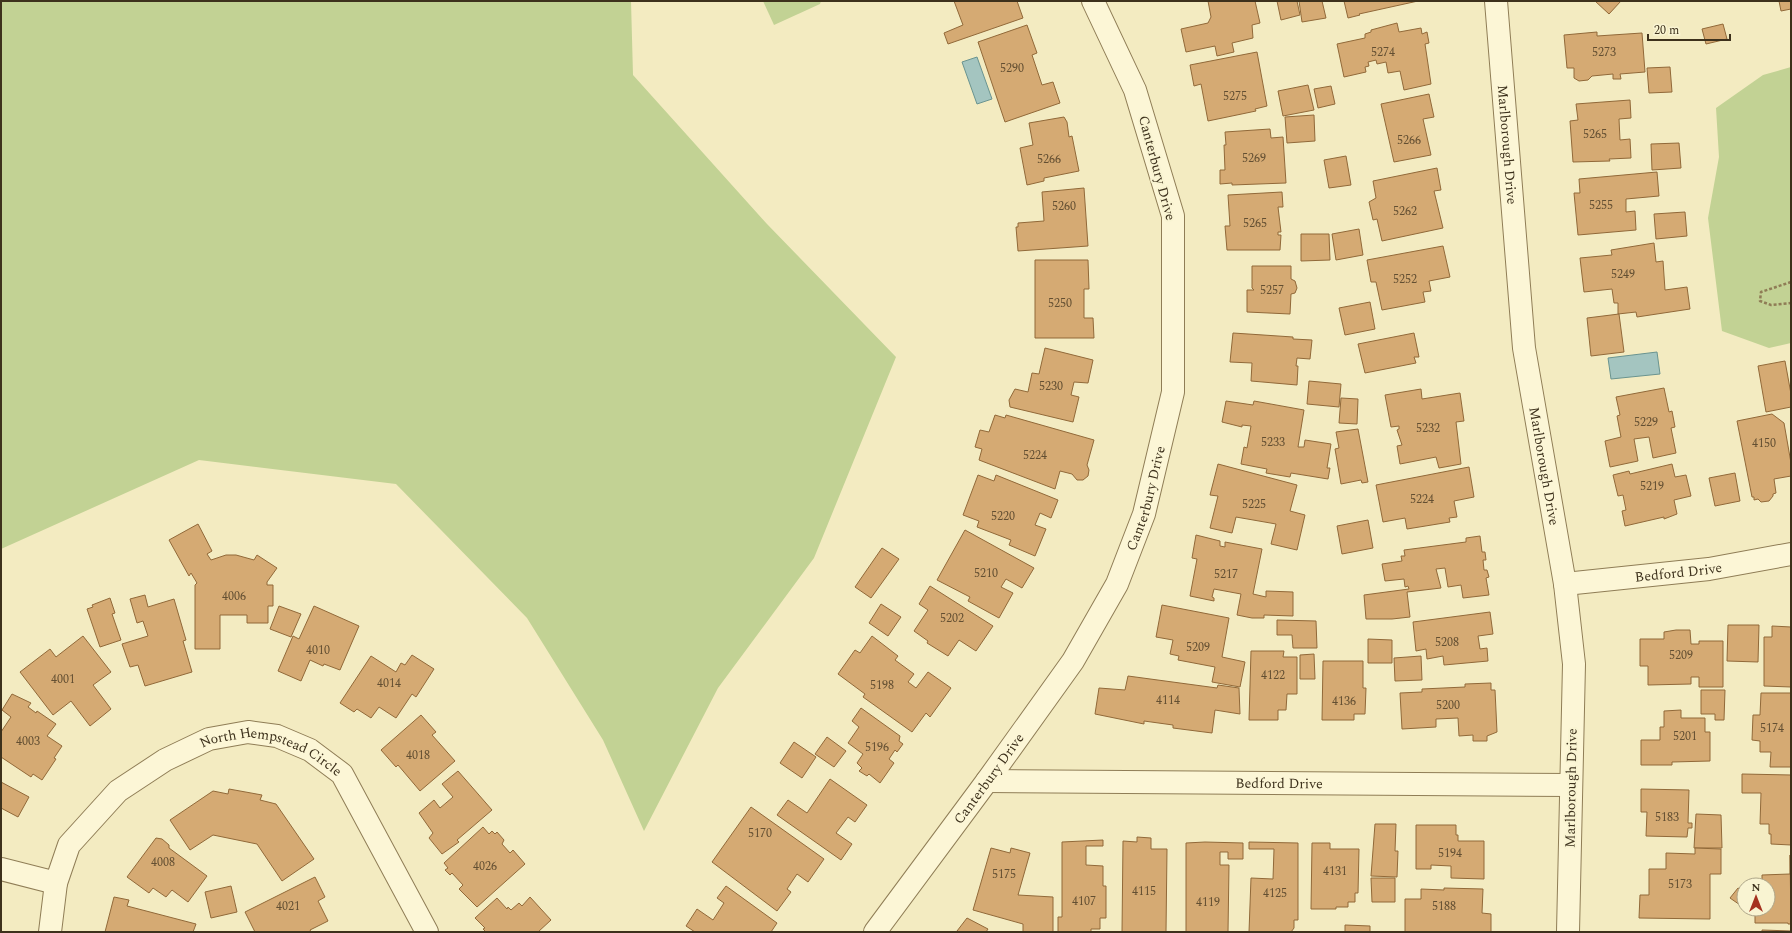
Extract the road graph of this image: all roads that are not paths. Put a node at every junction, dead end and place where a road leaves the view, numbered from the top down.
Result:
1 (1092, 1) edge
2 (1496, 1) edge
3 (1791, 554) edge
4 (1565, 584) junction
5 (988, 781) junction
6 (1571, 785) junction
7 (1, 869) edge
8 (56, 883) junction
9 (50, 932) edge
10 (427, 932) edge
11 (875, 932) edge
12 (1568, 932) edge

1 - 5 street, Canterbury Drive
2 - 4 street, Marlborough Drive
3 - 4 street, Bedford Drive
4 - 6 street, Marlborough Drive
5 - 6 street, Bedford Drive
5 - 11 street, Canterbury Drive
6 - 12 street, Marlborough Drive
7 - 8 street
8 - 9 street, North Hempstead Circle
8 - 10 street, North Hempstead Circle

